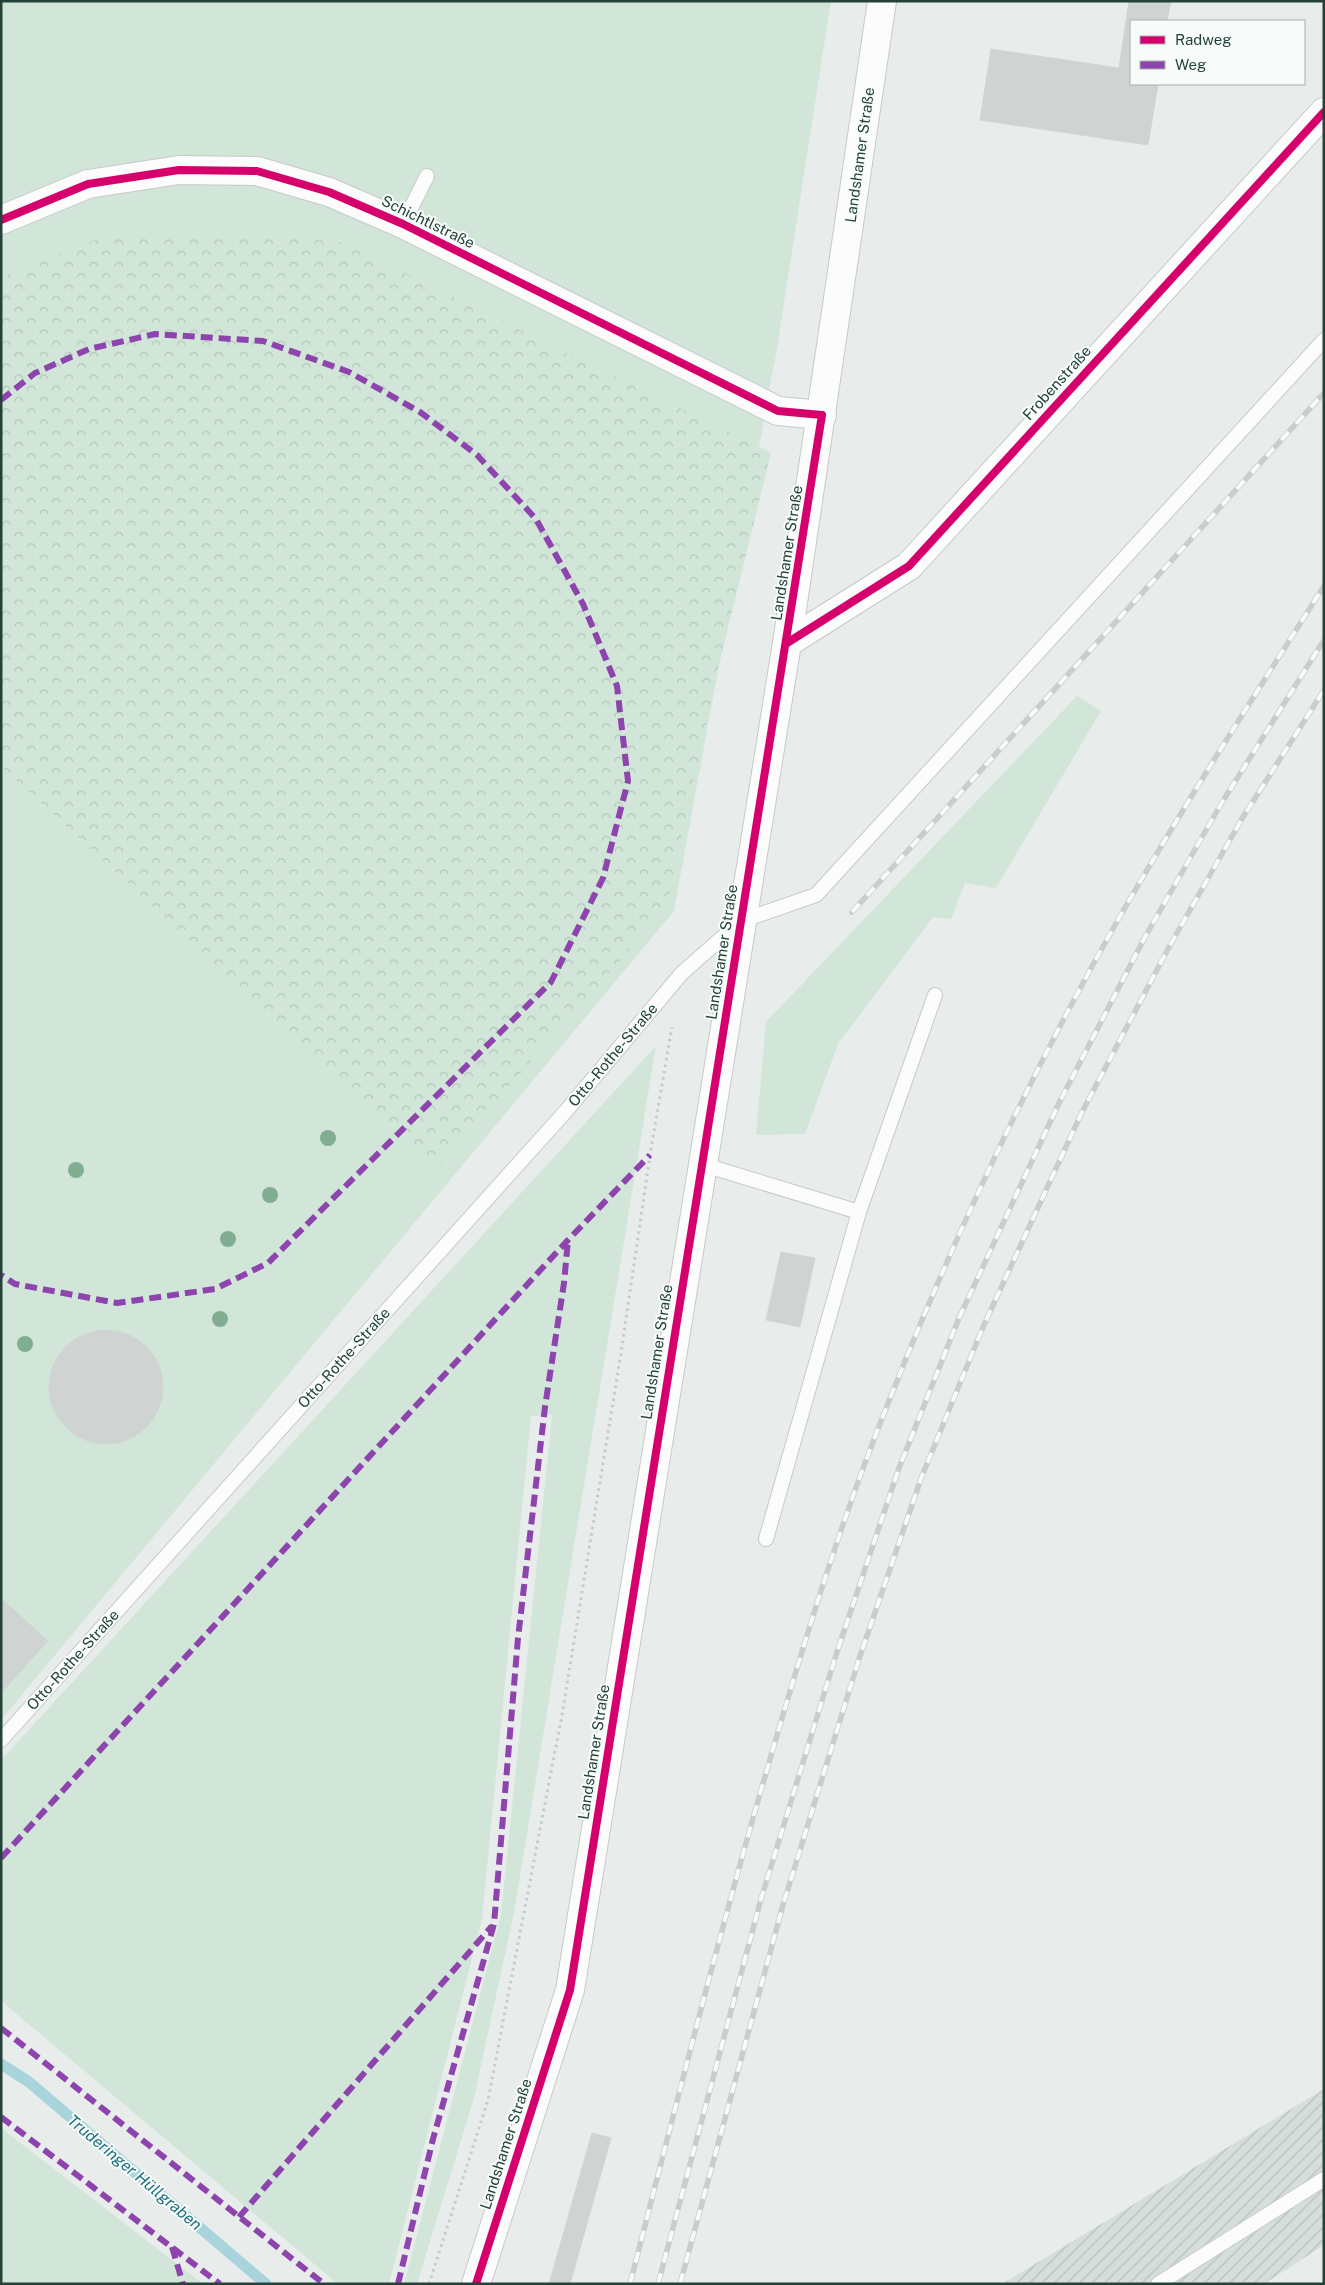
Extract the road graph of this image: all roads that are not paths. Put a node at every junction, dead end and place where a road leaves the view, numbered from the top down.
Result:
1 (882, 1) edge
2 (1324, 112) edge
3 (427, 176) dead end
4 (1, 220) edge
5 (403, 224) junction
6 (1324, 340) edge
7 (822, 414) junction
8 (787, 643) junction
9 (741, 921) junction
10 (936, 995) dead end
11 (701, 1164) junction
12 (859, 1212) junction
13 (766, 1539) dead end
14 (1, 1740) edge
15 (1324, 2179) edge
16 (476, 2284) edge
17 (1158, 2284) edge

1 - 7 street, Landshamer Straße
2 - 8 street, Frobenstraße
3 - 5 lane
4 - 5 street, Schichtlstraße
5 - 7 street, Schichtlstraße
6 - 9 lane
7 - 8 street, Landshamer Straße
8 - 9 street, Landshamer Straße
9 - 11 street, Landshamer Straße
9 - 14 lane, Otto-Rothe-Straße
10 - 12 lane
11 - 12 lane
11 - 16 street, Landshamer Straße
12 - 13 lane
15 - 17 lane

